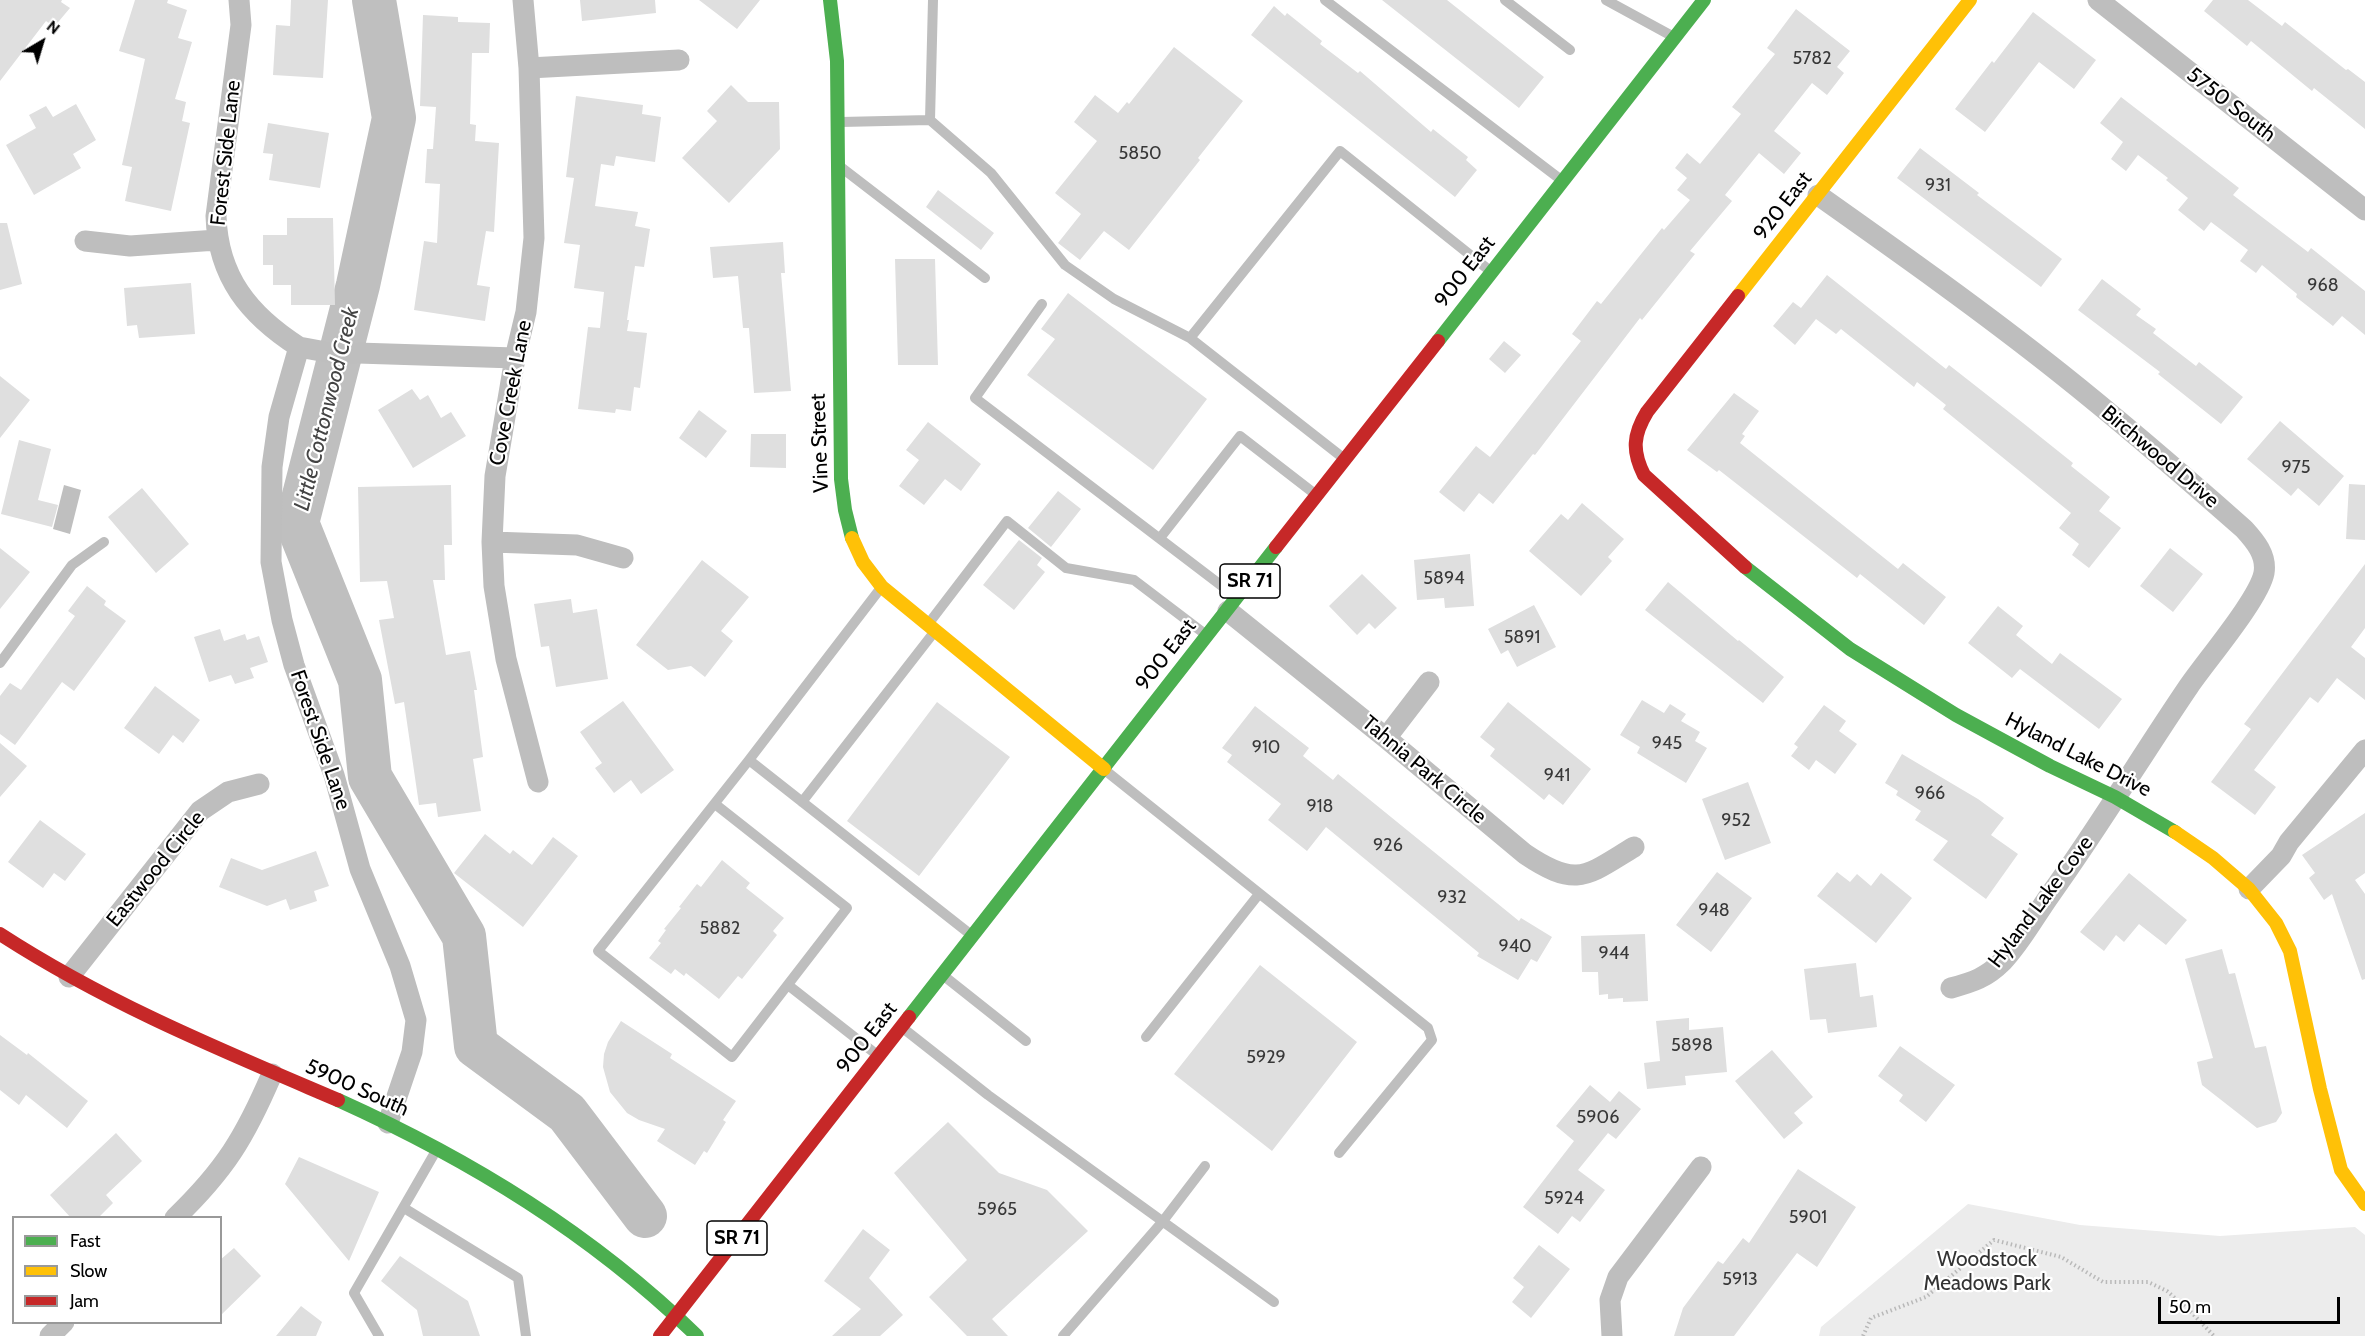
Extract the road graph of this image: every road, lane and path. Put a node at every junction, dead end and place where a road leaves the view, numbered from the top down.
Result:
1 (239, 0) edge
2 (523, 0) edge
3 (831, 0) edge
4 (933, 0) edge
5 (1325, 0) edge
6 (1505, 0) edge
7 (1606, 0) edge
8 (1704, 0) edge
9 (1970, 0) edge
10 (2098, 0) edge
11 (1674, 37) junction
12 (1570, 50) dead end
13 (679, 60) dead end
14 (529, 68) junction
15 (930, 120) junction
16 (837, 122) junction
17 (837, 165) junction
18 (1563, 181) junction
19 (1818, 195) junction
20 (2365, 210) edge
21 (217, 240) junction
22 (85, 241) dead end
23 (1492, 272) junction
24 (985, 278) dead end
25 (1042, 304) dead end
26 (1190, 338) junction
27 (299, 347) junction
28 (515, 358) junction
29 (1633, 441) joint
30 (1346, 459) junction
31 (1317, 496) junction
32 (1160, 538) junction
33 (104, 542) dead end
34 (492, 543) junction
35 (622, 558) dead end
36 (882, 587) junction
37 (1233, 604) junction
38 (931, 628) junction
39 (1208, 636) junction
40 (0, 663) edge
41 (1429, 682) dead end
42 (1386, 738) junction
43 (2365, 750) edge
44 (748, 760) junction
45 (1104, 769) junction
46 (538, 782) dead end
47 (259, 784) dead end
48 (2115, 797) junction
49 (802, 802) junction
50 (714, 804) junction
51 (1634, 847) dead end
52 (2249, 889) junction
53 (1259, 894) junction
54 (0, 934) edge
55 (973, 936) junction
56 (943, 975) junction
57 (69, 977) junction
58 (788, 985) junction
59 (1951, 988) dead end
60 (902, 1027) junction
61 (1146, 1037) dead end
62 (1026, 1041) dead end
63 (879, 1056) junction
64 (272, 1074) junction
65 (388, 1123) junction
66 (438, 1148) junction
67 (1339, 1154) dead end
68 (1205, 1166) dead end
69 (1701, 1167) dead end
70 (2365, 1204) edge
71 (404, 1208) junction
72 (177, 1216) edge
73 (1163, 1221) junction
74 (1274, 1302) dead end
75 (677, 1315) junction
76 (63, 1324) edge
77 (50, 1336) edge
78 (379, 1336) edge
79 (526, 1336) edge
80 (660, 1336) edge
81 (697, 1336) edge
82 (1063, 1336) edge
83 (1612, 1336) edge
84 (1863, 1336) edge
85 (2214, 1336) edge

1 - 21 street, Forest Side Lane
2 - 14 street, Cove Creek Lane
3 - 16 street, Vine Street
4 - 15 lane
5 - 18 lane
6 - 12 lane
7 - 11 lane
8 - 11 street, 900 East / SR 71
9 - 19 street, 920 East
10 - 20 street, 5750 South
11 - 18 street, 900 East / SR 71
13 - 14 street
14 - 28 street, Cove Creek Lane
15 - 16 lane
15 - 26 lane
16 - 17 street, Vine Street
17 - 24 lane
17 - 36 street, Vine Street
18 - 23 street, 900 East / SR 71
19 - 29 street, 920 East
19 - 48 street, Birchwood Drive
21 - 22 street
21 - 27 street, Forest Side Lane
23 - 26 lane
23 - 30 street, 900 East / SR 71
25 - 32 lane
26 - 30 lane
27 - 28 street, Forest Side Lane
27 - 65 street, Forest Side Lane
28 - 34 street, Cove Creek Lane
29 - 48 street, Hyland Lake Drive
30 - 31 street, 900 East / SR 71
31 - 32 lane
31 - 37 street, 900 East / SR 71
32 - 37 lane
33 - 40 lane
34 - 35 street
34 - 46 street, Cove Creek Lane
36 - 38 street, Vine Street
36 - 44 lane
37 - 39 street, 900 East / SR 71
37 - 42 street, Tahnia Park Circle
38 - 39 lane
38 - 45 street, Vine Street
38 - 49 lane
39 - 45 street, 900 East / SR 71
41 - 42 street
42 - 51 street, Tahnia Park Circle
43 - 52 street
44 - 49 lane
44 - 50 lane
45 - 53 lane
45 - 55 street, 900 East / SR 71
47 - 57 street, Eastwood Circle
48 - 52 street, Hyland Lake Drive
48 - 59 street, Hyland Lake Cove
49 - 55 lane
50 - 58 lane
50 - 58 lane
52 - 70 street, Hyland Lake Drive
53 - 61 lane
53 - 67 lane
54 - 57 street, 5900 South
55 - 56 street, 900 East / SR 71
56 - 60 street, 900 East / SR 71
56 - 62 lane
57 - 64 street, 5900 South
58 - 63 lane
60 - 63 street, 900 East / SR 71
60 - 73 lane
63 - 75 street, 900 East / SR 71
64 - 65 street, 5900 South
64 - 72 street
65 - 66 street, 5900 South
66 - 71 lane
66 - 75 street, 5900 South
68 - 73 lane
69 - 83 street
71 - 78 lane
71 - 79 lane
73 - 74 lane
73 - 82 lane
75 - 80 street, 900 East / SR 71
75 - 81 street
76 - 77 street
84 - 85 path

